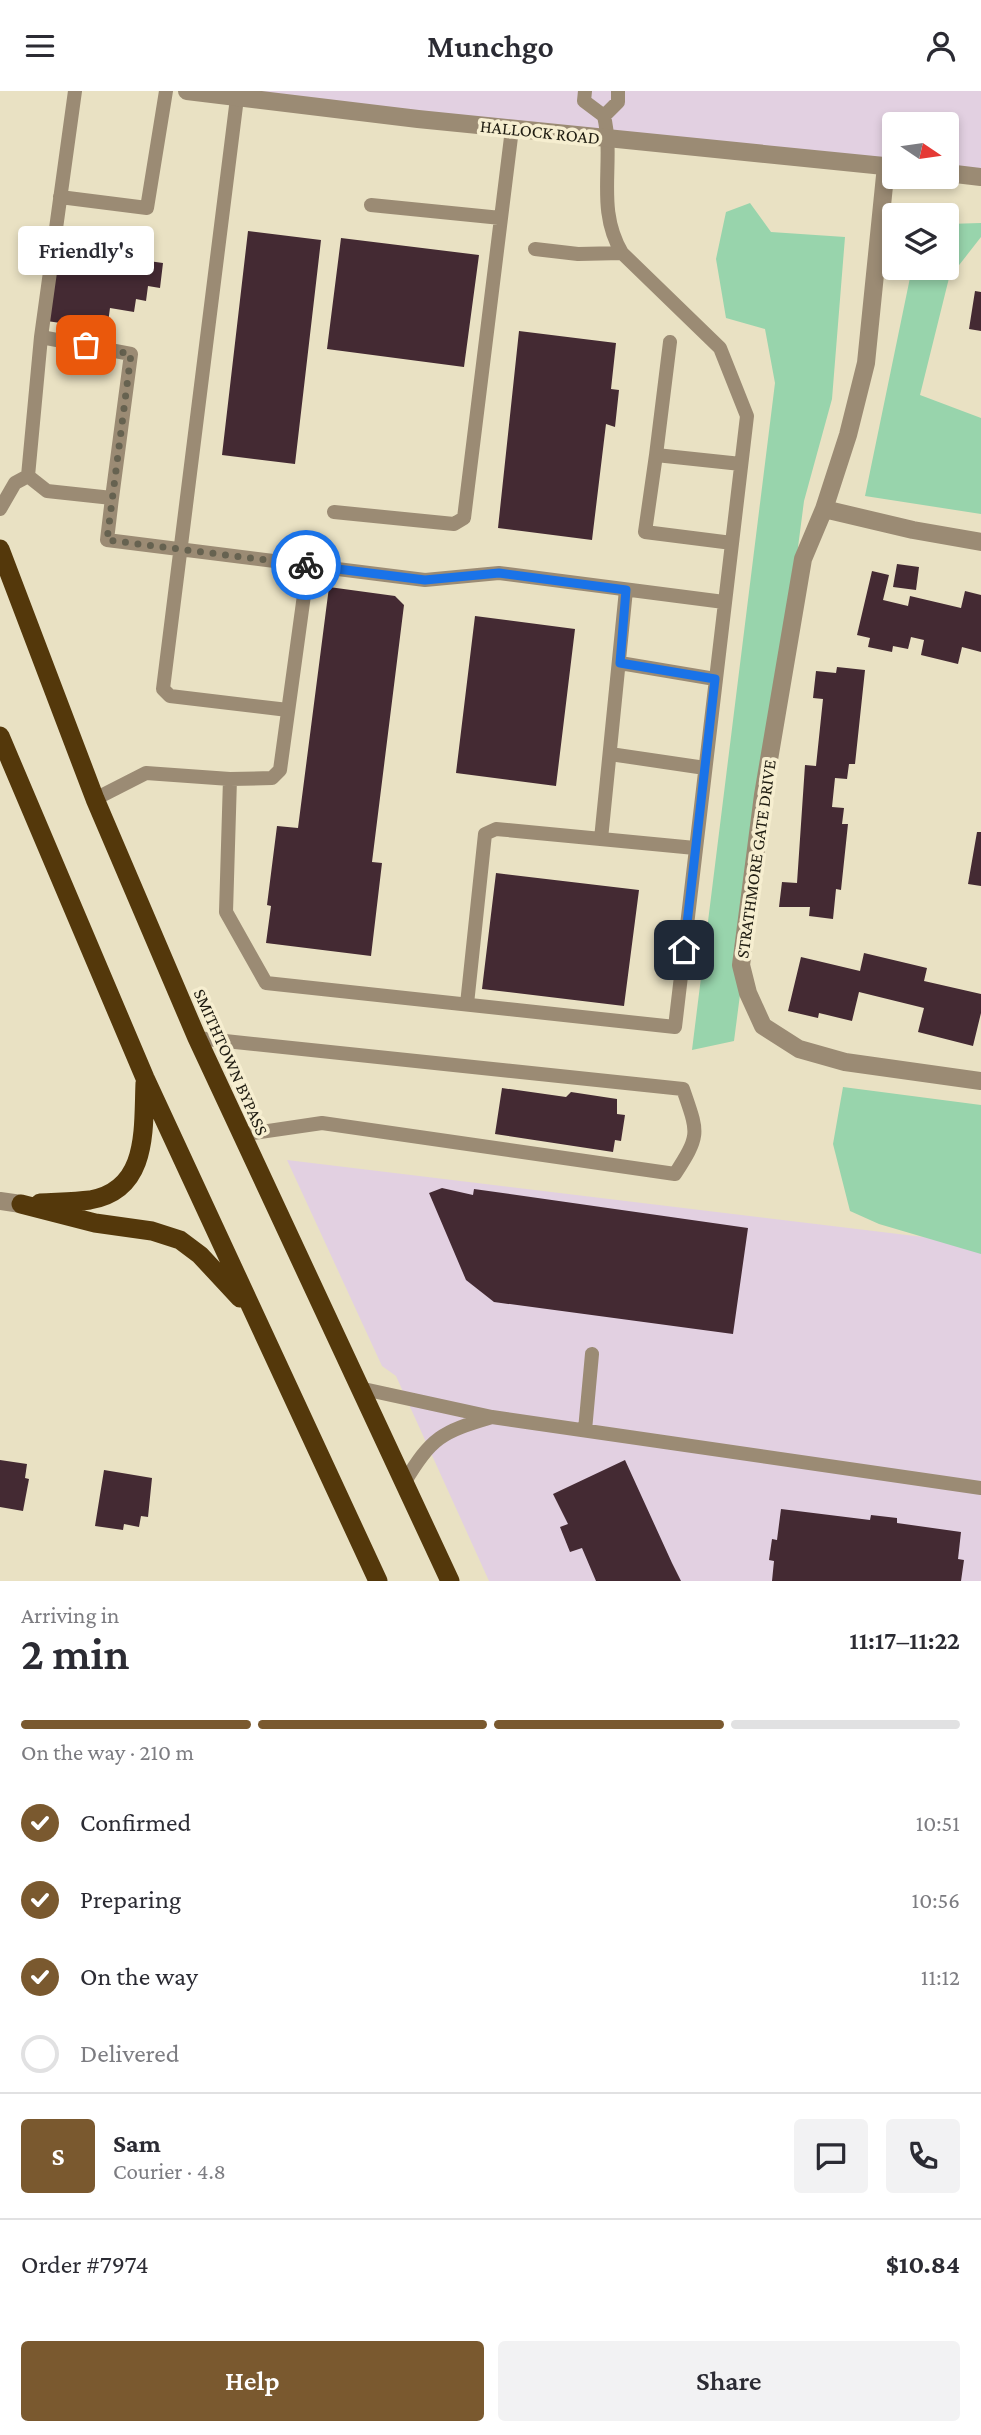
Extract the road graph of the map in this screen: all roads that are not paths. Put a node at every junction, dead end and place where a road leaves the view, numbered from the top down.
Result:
1 (75, 91) edge
2 (166, 91) edge
3 (187, 91) edge
4 (585, 91) edge
5 (618, 91) edge
6 (237, 97) junction
7 (301, 98) edge
8 (604, 116) junction
9 (512, 129) junction
10 (609, 139) junction
11 (882, 166) edge
12 (959, 174) edge
13 (981, 177) edge
14 (887, 189) edge
15 (60, 197) junction
16 (371, 205) dead end
17 (501, 218) junction
18 (535, 249) dead end
19 (622, 253) junction
20 (41, 337) junction
21 (670, 342) dead end
22 (656, 455) junction
23 (741, 464) junction
24 (28, 476) junction
25 (112, 498) junction
26 (0, 509) edge
27 (824, 509) junction
28 (334, 512) dead end
29 (981, 541) edge
30 (732, 543) junction
31 (0, 549) edge
32 (182, 550) junction
33 (308, 566) junction
34 (626, 590) junction
35 (724, 602) junction
36 (620, 663) junction
37 (715, 679) junction
38 (288, 711) junction
39 (0, 736) edge
40 (610, 754) junction
41 (705, 768) junction
42 (230, 779) junction
43 (95, 799) junction
44 (601, 839) junction
45 (695, 848) junction
46 (467, 1005) junction
47 (197, 1038) junction
48 (145, 1078) junction
49 (981, 1081) edge
50 (240, 1135) junction
51 (0, 1201) edge
52 (21, 1204) junction
53 (254, 1313) junction
54 (592, 1354) dead end
55 (359, 1388) junction
56 (492, 1417) junction
57 (585, 1430) junction
58 (404, 1483) junction
59 (981, 1488) edge
60 (378, 1581) edge
61 (450, 1581) edge

1 - 15 lane
2 - 15 lane
3 - 6 street, HALLOCK ROAD
4 - 8 lane
5 - 8 lane
6 - 7 street, HALLOCK ROAD
6 - 32 lane
7 - 9 street, HALLOCK ROAD
8 - 10 lane
9 - 10 street, HALLOCK ROAD
9 - 17 lane
10 - 11 street, HALLOCK ROAD
10 - 19 lane
12 - 13 street
14 - 27 street, STRATHMORE GATE DRIVE
15 - 20 lane
16 - 17 lane
17 - 28 lane
18 - 19 lane
19 - 23 lane
20 - 24 lane
20 - 25 lane
21 - 22 lane
22 - 23 lane
22 - 30 lane
23 - 30 lane
24 - 25 lane
24 - 26 lane
25 - 32 lane
27 - 29 street
27 - 49 street, STRATHMORE GATE DRIVE
30 - 35 lane
31 - 43 highway, SMITHTOWN BYPASS
32 - 33 lane
32 - 38 lane
33 - 34 lane
33 - 38 lane
34 - 35 lane
34 - 36 lane
35 - 37 lane
36 - 37 lane
36 - 40 lane
37 - 41 lane
38 - 42 lane
39 - 48 highway
40 - 41 lane
40 - 44 lane
41 - 45 lane
42 - 43 lane
42 - 46 lane
43 - 47 highway, SMITHTOWN BYPASS
44 - 45 lane
44 - 46 lane
45 - 46 lane
47 - 50 highway, SMITHTOWN BYPASS
47 - 50 lane
48 - 52 highway
48 - 53 highway
50 - 55 highway, SMITHTOWN BYPASS
51 - 52 street
52 - 53 highway
53 - 60 highway
54 - 57 lane
55 - 56 lane
55 - 58 highway, SMITHTOWN BYPASS
56 - 57 lane
56 - 58 lane
57 - 59 lane
58 - 61 highway, SMITHTOWN BYPASS

